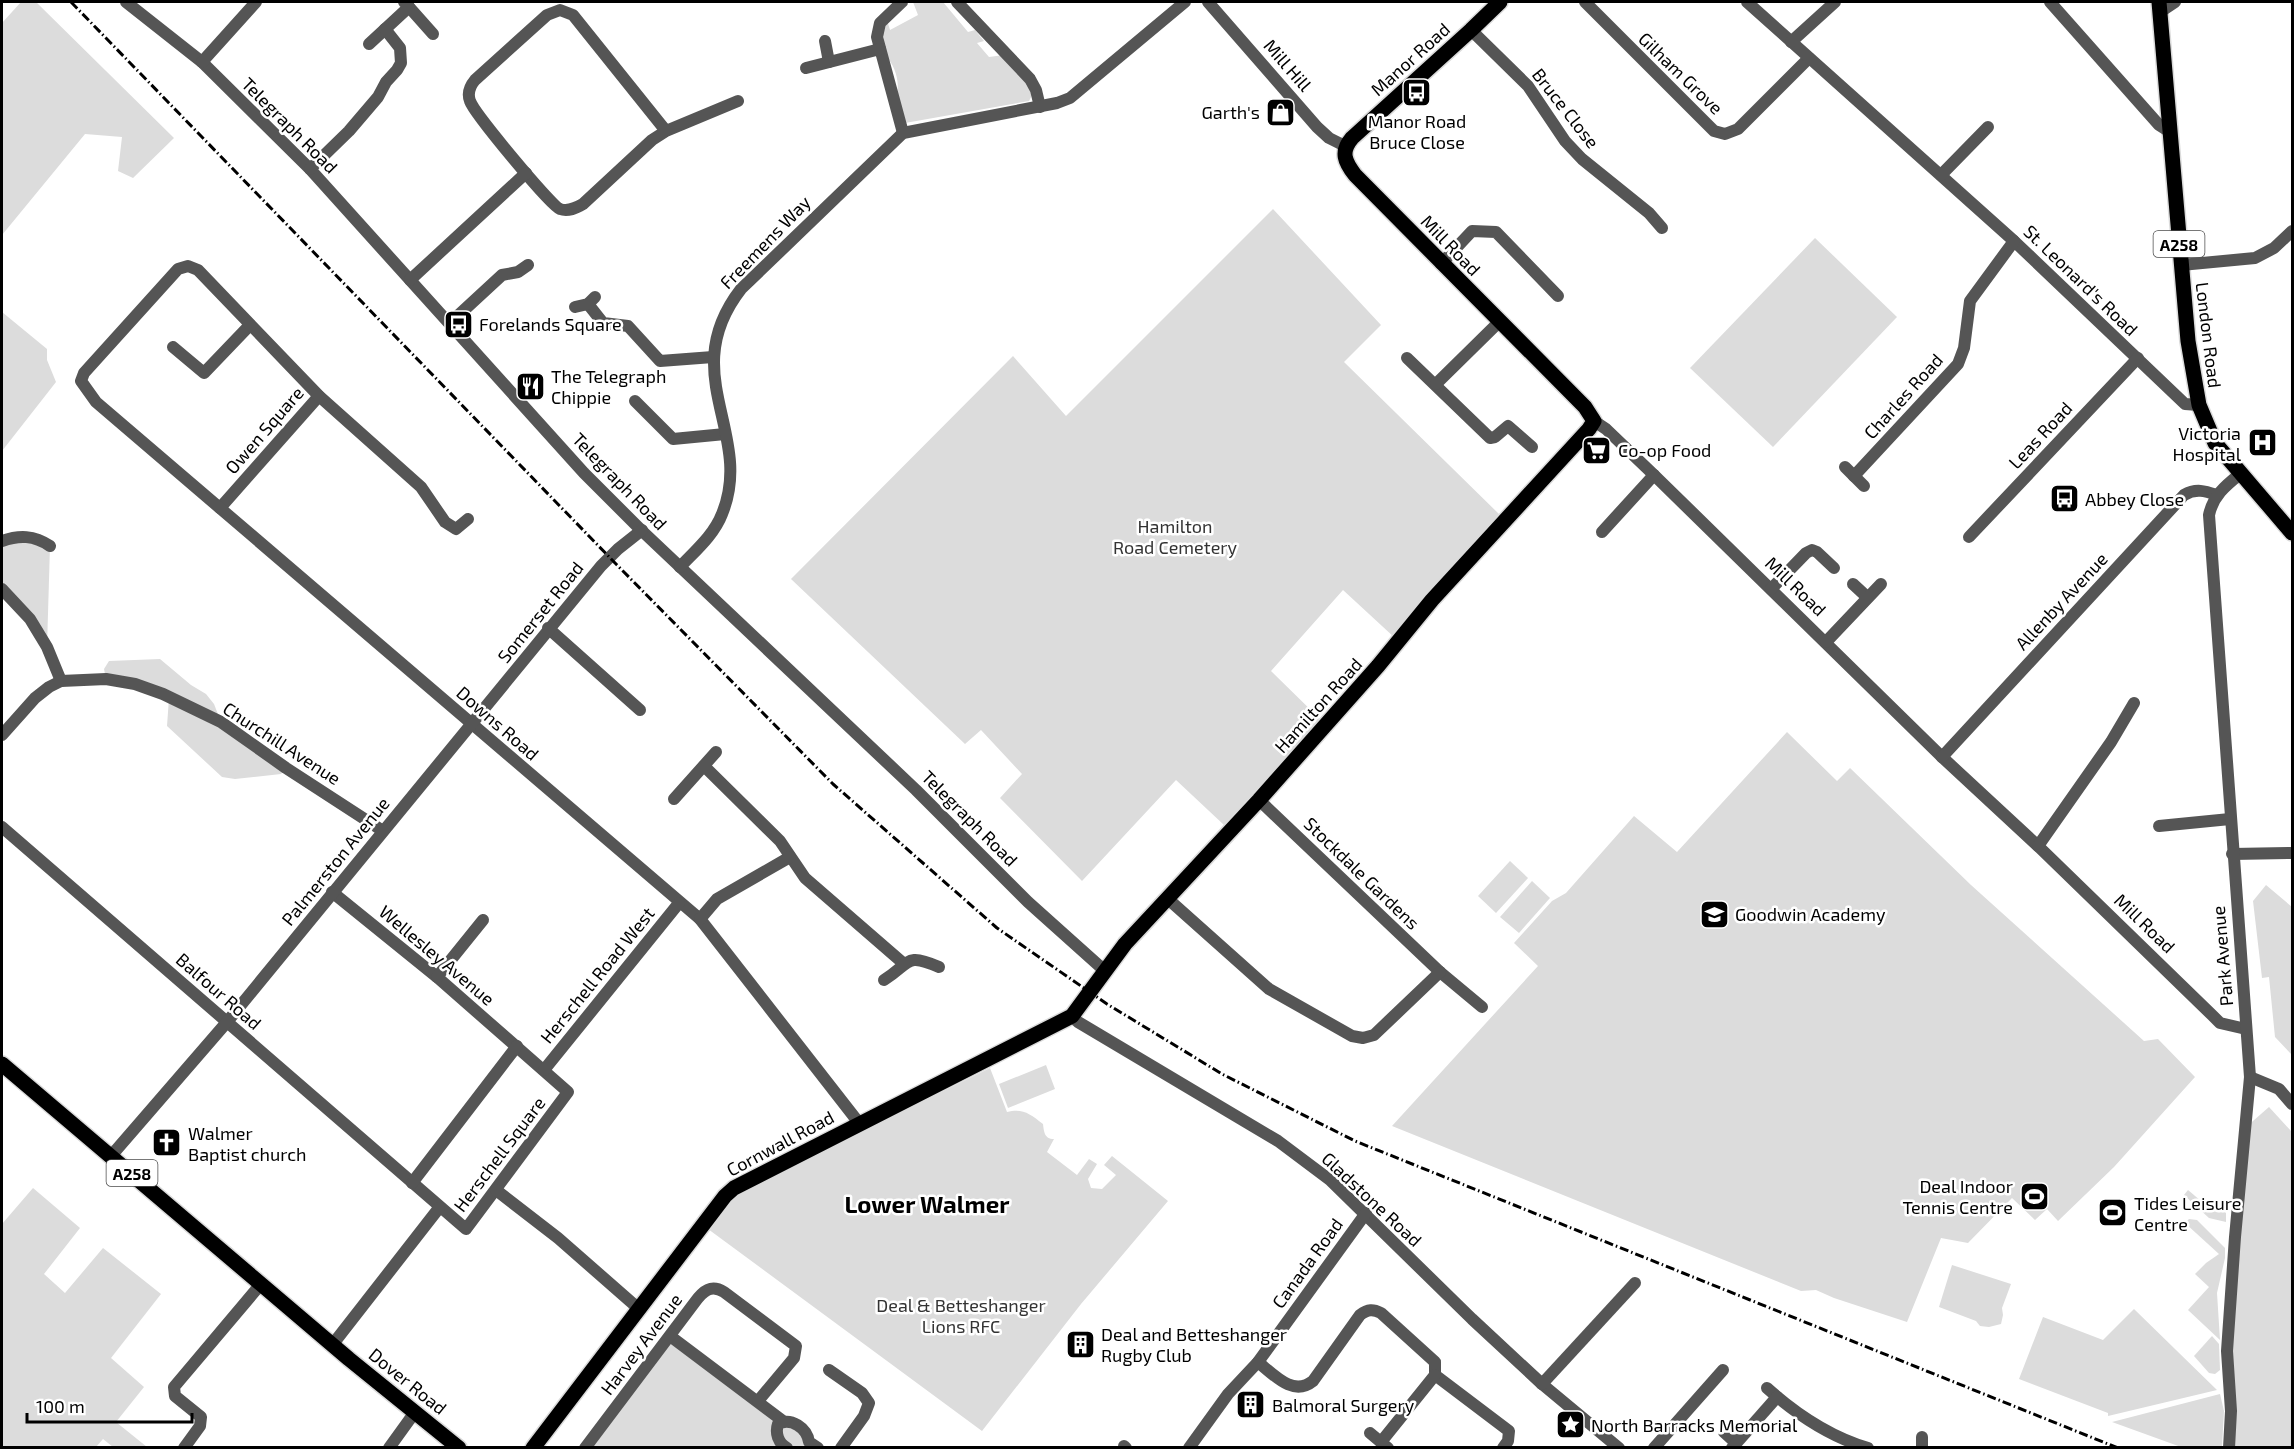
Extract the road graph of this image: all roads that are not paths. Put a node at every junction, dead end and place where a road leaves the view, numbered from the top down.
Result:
1 (126, 2) edge
2 (256, 2) edge
3 (902, 2) edge
4 (957, 2) edge
5 (1185, 2) edge
6 (1208, 2) edge
7 (1500, 2) edge
8 (1585, 2) edge
9 (1747, 2) edge
10 (1834, 2) edge
11 (2050, 2) edge
12 (2175, 2) edge
13 (406, 4) edge
14 (2160, 7) edge
15 (385, 29) junction
16 (1471, 30) junction
17 (433, 34) dead end
18 (825, 41) dead end
19 (1791, 42) junction
20 (369, 44) dead end
21 (880, 49) junction
22 (1809, 58) junction
23 (202, 62) junction
24 (829, 62) junction
25 (806, 68) dead end
26 (738, 101) dead end
27 (1040, 107) junction
28 (1988, 127) dead end
29 (666, 131) junction
30 (2170, 132) junction
31 (903, 133) junction
32 (1345, 146) junction
33 (310, 169) junction
34 (526, 172) junction
35 (1941, 175) junction
36 (1662, 228) dead end
37 (2292, 231) edge
38 (2014, 241) junction
39 (1441, 264) junction
40 (528, 265) dead end
41 (2181, 266) junction
42 (410, 280) junction
43 (1558, 296) dead end
44 (575, 307) dead end
45 (1499, 322) junction
46 (450, 323) junction
47 (250, 326) junction
48 (173, 347) dead end
49 (713, 357) junction
50 (1407, 358) dead end
51 (2138, 358) junction
52 (81, 381) joint
53 (1436, 384) junction
54 (319, 396) junction
55 (635, 401) dead end
56 (2199, 405) junction
57 (1594, 421) junction
58 (725, 434) junction
59 (1532, 447) dead end
60 (2240, 474) junction
61 (1654, 475) junction
62 (1864, 486) dead end
63 (2217, 495) junction
64 (220, 508) junction
65 (468, 519) dead end
66 (642, 530) junction
67 (1602, 532) dead end
68 (2292, 533) edge
69 (1969, 537) dead end
70 (2, 542) edge
71 (50, 546) dead end
72 (680, 567) junction
73 (1834, 568) dead end
74 (1853, 584) dead end
75 (1881, 584) dead end
76 (2, 589) edge
77 (1771, 590) junction
78 (1868, 597) junction
79 (548, 628) junction
80 (1826, 642) junction
81 (61, 681) junction
82 (2134, 703) dead end
83 (640, 710) dead end
84 (472, 724) junction
85 (2, 735) edge
86 (716, 752) dead end
87 (1942, 757) junction
88 (704, 766) junction
89 (674, 799) dead end
90 (1259, 800) junction
91 (2230, 819) junction
92 (2, 826) edge
93 (2159, 826) dead end
94 (383, 831) junction
95 (2038, 846) junction
96 (2232, 854) junction
97 (2292, 854) edge
98 (790, 857) junction
99 (332, 892) junction
100 (1168, 899) junction
101 (679, 903) junction
102 (483, 920) dead end
103 (700, 920) junction
104 (903, 963) junction
105 (939, 967) dead end
106 (1105, 970) junction
107 (1440, 972) junction
108 (437, 977) junction
109 (884, 980) dead end
110 (1482, 1007) dead end
111 (1072, 1016) junction
112 (227, 1022) junction
113 (2246, 1029) junction
114 (517, 1046) junction
115 (2, 1064) edge
116 (544, 1070) junction
117 (2250, 1077) junction
118 (2292, 1104) edge
119 (859, 1123) junction
120 (111, 1156) junction
121 (412, 1183) junction
122 (496, 1190) junction
123 (439, 1208) junction
124 (1366, 1213) junction
125 (1635, 1283) dead end
126 (261, 1284) junction
127 (639, 1309) junction
128 (670, 1336) junction
129 (333, 1344) junction
130 (1258, 1362) junction
131 (830, 1370) dead end
132 (1723, 1370) dead end
133 (1435, 1375) junction
134 (1542, 1384) junction
135 (1767, 1388) dead end
136 (1777, 1397) junction
137 (758, 1401) junction
138 (415, 1412) junction
139 (783, 1421) junction
140 (1724, 1432) dead end
141 (1370, 1433) dead end
142 (1843, 1444) edge
143 (1384, 1445) edge
144 (1734, 1445) edge
145 (810, 1446) edge
146 (184, 1448) edge
147 (388, 1448) edge
148 (459, 1448) edge
149 (533, 1448) edge
150 (585, 1448) edge
151 (787, 1448) edge
152 (841, 1448) edge
153 (1189, 1448) edge
154 (1503, 1448) edge
155 (1619, 1448) edge
156 (1654, 1448) edge
157 (1868, 1448) edge
158 (2229, 1448) edge

1 - 23 street, Telegraph Road
2 - 23 street
3 - 21 street
4 - 27 street
5 - 27 street
6 - 32 street, Mill Hill
7 - 16 main road, Manor Road
8 - 22 street, Gilham Grove
9 - 19 street, St. Leonard's Road
10 - 19 street
11 - 30 street
12 - 14 street
13 - 15 street
13 - 17 street
14 - 30 main road, London Road / A258
15 - 20 street
15 - 33 street
16 - 32 main road, Manor Road
16 - 36 street, Bruce Close
18 - 24 street
19 - 22 street, St. Leonard's Road
21 - 24 street
21 - 31 street
22 - 35 street, St. Leonard's Road
23 - 33 street, Telegraph Road
24 - 25 street
26 - 29 street
27 - 31 street
28 - 35 street
29 - 34 street
29 - 34 street
30 - 41 main road, London Road / A258
31 - 49 street, Freemens Way
32 - 39 main road, Mill Road
33 - 42 street, Telegraph Road
34 - 42 street
35 - 38 street, St. Leonard's Road
37 - 41 street
38 - 51 street, St. Leonard's Road
38 - 62 street, Charles Road
39 - 43 street
39 - 45 main road, Mill Road
40 - 46 street
41 - 56 main road, London Road / A258
42 - 46 street, Telegraph Road
44 - 49 street
45 - 53 street
45 - 57 main road, Mill Road
46 - 66 street, Telegraph Road
47 - 48 street
47 - 52 street, Owen Square
47 - 54 street, Owen Square
49 - 58 street, Freemens Way
50 - 53 street
51 - 56 street, St. Leonard's Road
51 - 69 street, Leas Road
52 - 64 street, Downs Road
53 - 59 street
54 - 64 street, Owen Square
54 - 65 street
55 - 58 street
56 - 60 main road, London Road / A258
57 - 61 street, Mill Road
57 - 90 main road, Hamilton Road
58 - 72 street, Freemens Way
60 - 63 street
60 - 68 main road, London Road / A258
61 - 67 street
61 - 77 street, Mill Road
63 - 87 street, Allenby Avenue
63 - 91 street, Park Avenue
64 - 84 street, Downs Road
66 - 72 street, Telegraph Road
66 - 79 street, Somerset Road
70 - 71 street
72 - 106 street, Telegraph Road
73 - 77 street
74 - 78 street
75 - 78 street
76 - 81 street
77 - 80 street, Mill Road
78 - 80 street
79 - 83 street
79 - 84 street, Somerset Road
80 - 87 street, Mill Road
81 - 85 street
81 - 94 street, Churchill Avenue
82 - 95 street
84 - 94 street, Palmerston Avenue
84 - 101 street, Downs Road
86 - 88 street
87 - 95 street, Mill Road
88 - 89 street
88 - 98 street
90 - 100 main road, Hamilton Road
90 - 107 street, Stockdale Gardens
91 - 93 street
91 - 96 street, Park Avenue
92 - 112 street, Balfour Road
94 - 99 street, Palmerston Avenue
95 - 113 street, Mill Road
96 - 97 street
96 - 113 street, Park Avenue
98 - 103 street
98 - 104 street
99 - 108 street, Wellesley Avenue
99 - 112 street, Palmerston Avenue
100 - 106 main road, Hamilton Road
100 - 107 street
101 - 103 street, Downs Road
101 - 116 street, Herschell Road West
102 - 108 street
103 - 119 street, Downs Road
104 - 105 street
104 - 109 street
106 - 111 main road, Hamilton Road
107 - 110 street, Stockdale Gardens
108 - 114 street, Wellesley Avenue
111 - 119 main road, Cornwall Road
111 - 124 street, Gladstone Road
112 - 120 street, Palmerston Avenue
112 - 121 street, Balfour Road
113 - 117 street, Park Avenue
114 - 116 street, Herschell Square
114 - 121 street
115 - 120 main road, A258
116 - 122 street, Herschell Square
117 - 118 street
117 - 158 street, Park Avenue
119 - 127 main road, Cornwall Road
120 - 126 main road, A258
121 - 123 street, Herschell Square
122 - 123 street, Herschell Square
122 - 127 street
123 - 129 street
124 - 130 street, Canada Road
124 - 134 street, Gladstone Road
125 - 134 street
126 - 129 main road, A258
126 - 146 street
127 - 149 main road, Cornwall Road
128 - 137 street
128 - 137 street, Harvey Avenue
128 - 150 street, Harvey Avenue
129 - 138 main road, Dover Road / A258
130 - 133 street
130 - 153 street, Canada Road
131 - 152 street
132 - 156 street
133 - 143 street
133 - 154 street
134 - 155 street, Gladstone Road
135 - 136 street
136 - 142 street
136 - 144 street
137 - 139 street
138 - 147 street
138 - 148 main road, Dover Road / A258
139 - 145 street
139 - 151 street
140 - 144 street
141 - 143 street
142 - 157 street

